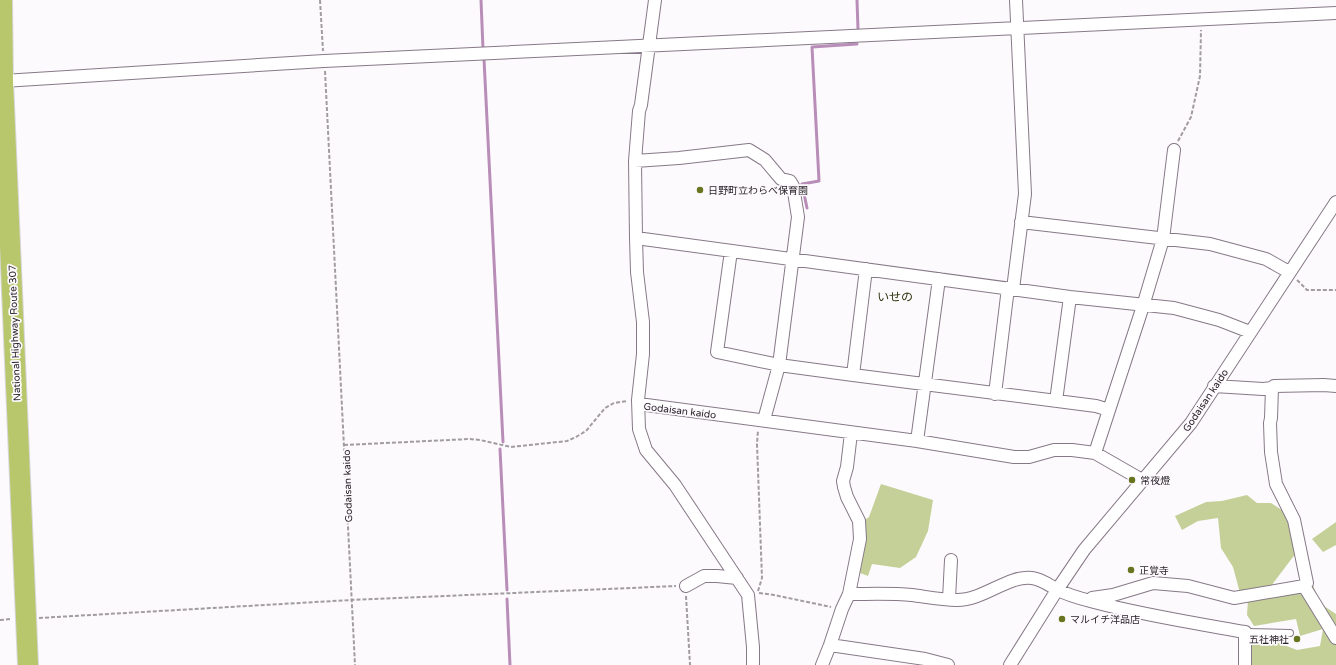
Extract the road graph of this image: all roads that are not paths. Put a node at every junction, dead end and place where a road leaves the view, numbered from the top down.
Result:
1 (2, 0) edge
2 (655, 0) edge
3 (1016, 0) edge
4 (1336, 13) edge
5 (1018, 29) junction
6 (648, 47) junction
7 (3, 81) junction
8 (1174, 150) road end
9 (635, 161) junction
10 (1336, 202) edge
11 (1021, 222) junction
12 (636, 238) junction
13 (1163, 240) junction
14 (731, 251) junction
15 (792, 259) junction
16 (866, 269) junction
17 (1289, 272) junction
18 (938, 279) junction
19 (1010, 289) junction
20 (1070, 297) junction
21 (1143, 306) junction
22 (1250, 332) junction
23 (779, 365) junction
24 (853, 375) junction
25 (925, 384) junction
26 (1214, 386) junction
27 (1336, 386) edge
28 (1272, 388) junction
29 (995, 394) junction
30 (1056, 401) junction
31 (639, 402) junction
32 (1109, 410) junction
33 (764, 420) junction
34 (851, 433) junction
35 (917, 441) junction
36 (1095, 453) junction
37 (1142, 480) junction
38 (951, 560) dead end
39 (737, 578) junction
40 (686, 586) road end
41 (1304, 586) junction
42 (1057, 590) junction
43 (849, 594) junction
44 (949, 599) junction
45 (1083, 599) junction
46 (1245, 632) junction
47 (1290, 633) dead end
48 (1336, 638) edge
49 (830, 645) junction
50 (28, 665) edge
51 (753, 665) edge
52 (822, 665) edge
53 (948, 665) edge
54 (1010, 665) edge
55 (1245, 665) edge

1 - 7 highway, National Highway Route 307
2 - 6 street
3 - 5 street
4 - 5 street
5 - 6 street
5 - 11 street
6 - 7 street
6 - 9 street
7 - 50 highway, National Highway Route 307
8 - 13 street
9 - 12 street
9 - 15 street
10 - 17 street, Godaisan kaido
11 - 13 street
11 - 19 street
12 - 14 street
12 - 31 street
13 - 17 street
13 - 21 street
14 - 15 street
14 - 23 street
15 - 16 street
15 - 23 street
16 - 18 street
16 - 24 street
17 - 22 street, Godaisan kaido
18 - 19 street
18 - 25 street
19 - 20 street
19 - 29 street
20 - 21 street
20 - 30 street
21 - 22 street
21 - 32 street
22 - 26 street, Godaisan kaido
23 - 24 street
23 - 33 street
24 - 25 street
25 - 29 street
25 - 35 street
26 - 28 street
26 - 37 street, Godaisan kaido
27 - 28 street
28 - 41 street
29 - 30 street
30 - 32 street
31 - 33 street, Godaisan kaido
31 - 39 street
32 - 36 street
33 - 34 street, Godaisan kaido
34 - 35 street, Godaisan kaido
34 - 43 street
35 - 36 street, Godaisan kaido
36 - 37 street, Godaisan kaido
37 - 42 street
38 - 44 street
39 - 40 street
39 - 51 street
41 - 45 street
41 - 48 street
42 - 44 street
42 - 45 street
42 - 54 street
43 - 44 street
43 - 49 street
45 - 46 street
46 - 47 lane
46 - 55 street
49 - 52 street
49 - 53 street

